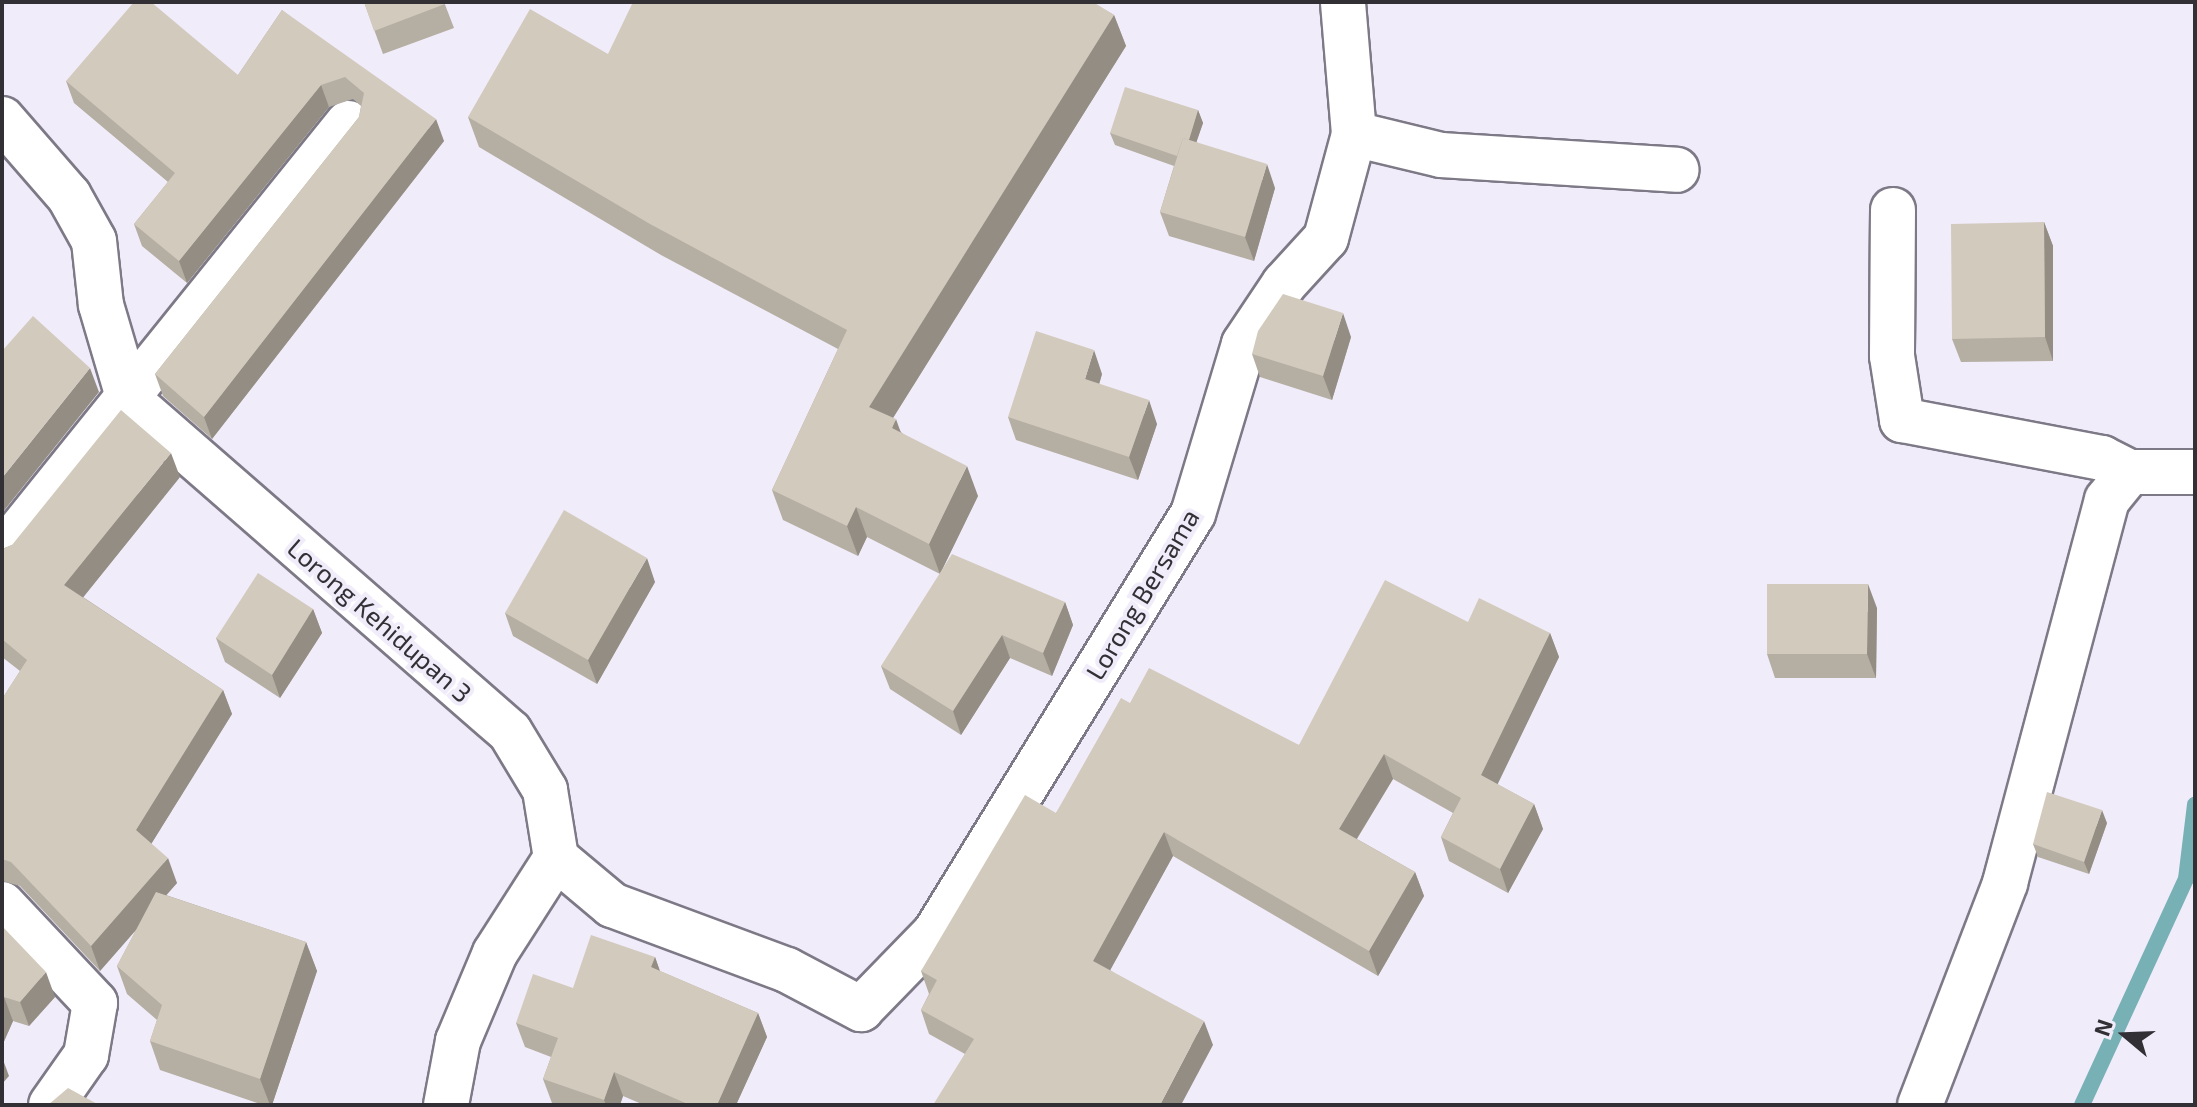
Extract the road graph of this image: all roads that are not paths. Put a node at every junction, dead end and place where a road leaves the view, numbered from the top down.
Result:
1 (1343, 2) edge
2 (2, 119) edge
3 (348, 123) dead end
4 (1354, 134) junction
5 (1677, 170) dead end
6 (1893, 210) dead end
7 (129, 400) junction
8 (2130, 472) junction
9 (2195, 472) edge
10 (2, 553) edge
11 (556, 858) junction
12 (2, 904) edge
13 (51, 1105) edge
14 (446, 1105) edge
15 (1920, 1105) edge

1 - 4 street, Lorong Bersama
2 - 7 street
3 - 7 street
4 - 5 street
4 - 11 street, Lorong Bersama
6 - 8 street
7 - 10 street
7 - 11 street, Lorong Kehidupan 3
8 - 9 street
8 - 15 street
11 - 14 street
12 - 13 street

